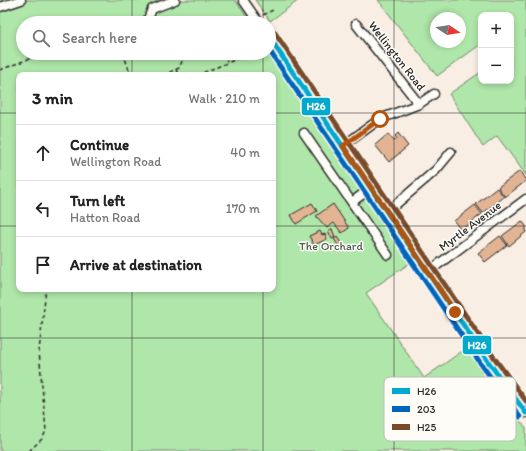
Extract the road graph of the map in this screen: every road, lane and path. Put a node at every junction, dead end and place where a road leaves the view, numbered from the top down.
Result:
1 (20, 0) edge
2 (175, 0) edge
3 (244, 0) edge
4 (0, 7) edge
5 (273, 10) dead end
6 (149, 16) edge
7 (254, 16) edge
8 (264, 16) edge
9 (356, 24) dead end
10 (276, 47) edge
11 (26, 60) edge
12 (126, 60) edge
13 (183, 60) edge
14 (226, 60) edge
15 (234, 60) edge
16 (227, 63) junction
17 (0, 70) edge
18 (176, 70) joint
19 (130, 72) edge
20 (171, 72) edge
21 (204, 72) edge
22 (434, 94) dead end
23 (419, 104) junction
24 (304, 133) dead end
25 (343, 146) junction
26 (451, 152) dead end
27 (371, 188) junction
28 (526, 199) edge
29 (352, 202) junction
30 (387, 212) junction
31 (388, 255) dead end
32 (428, 272) junction
33 (46, 292) edge
34 (500, 377) edge
35 (516, 399) edge
36 (526, 413) edge
37 (29, 451) edge

1 - 4 street
2 - 6 street
3 - 7 street
5 - 8 path
9 - 23 street, Wellington Road
10 - 25 street
11 - 17 path
12 - 19 path
13 - 18 path
14 - 16 path
15 - 16 path
16 - 21 path
18 - 20 path
22 - 23 street, Wellington Road
23 - 25 street, Wellington Road
24 - 29 street
25 - 27 street
26 - 30 street
27 - 29 street
27 - 30 street
28 - 32 street, Myrtle Avenue
29 - 31 street
30 - 32 street
32 - 34 street
33 - 37 path
35 - 36 street

